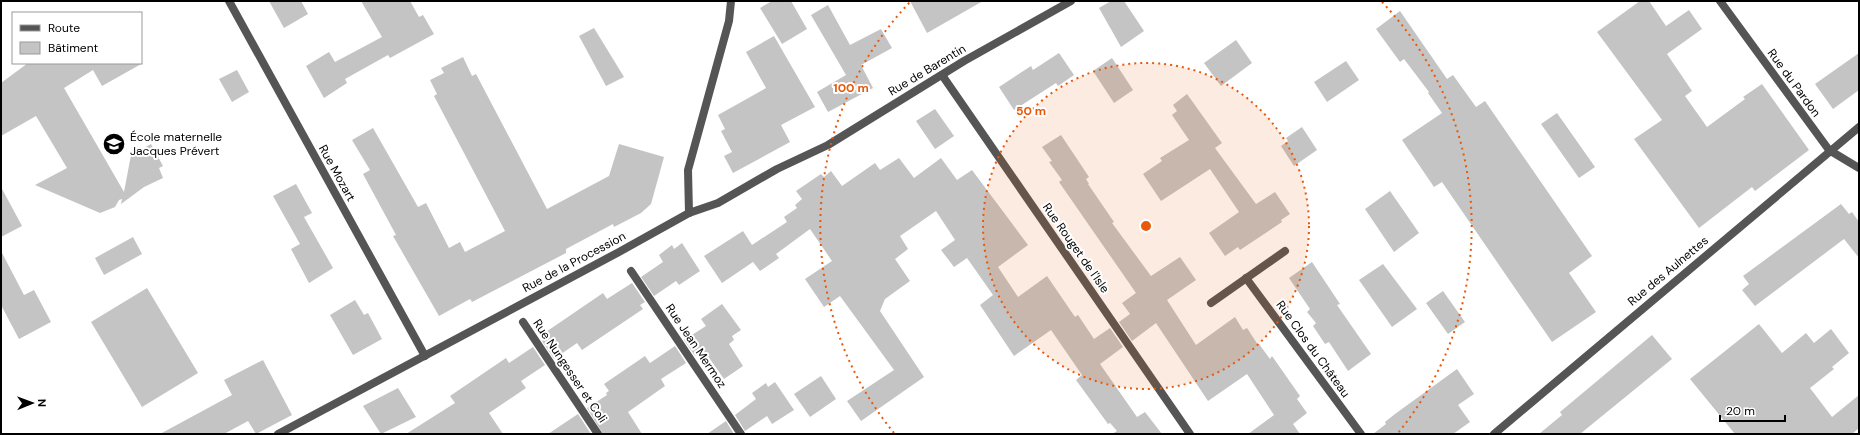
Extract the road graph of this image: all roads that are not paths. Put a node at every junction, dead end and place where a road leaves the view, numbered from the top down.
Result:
1 (229, 1) edge
2 (730, 1) edge
3 (1071, 1) edge
4 (1720, 1) edge
5 (942, 75) junction
6 (1859, 127) edge
7 (1829, 150) junction
8 (1859, 168) edge
9 (689, 213) junction
10 (1285, 251) dead end
11 (631, 271) dead end
12 (1246, 278) junction
13 (1210, 303) dead end
14 (523, 322) dead end
15 (425, 356) junction
16 (278, 434) edge
17 (598, 434) edge
18 (741, 434) edge
19 (1190, 434) edge
20 (1361, 434) edge
21 (1494, 434) edge

1 - 15 street, Rue Mozart
2 - 9 street
3 - 5 street, Rue de Barentin
4 - 7 street, Rue du Pardon
5 - 9 street, Rue de Barentin
5 - 19 street, Rue Rouget de l'Isle
6 - 7 street, Rue des Aulnettes
7 - 8 street, Rue du Pardon
7 - 21 street, Rue des Aulnettes
9 - 15 street, Rue de la Procession
10 - 12 street
11 - 18 street, Rue Jean Mermoz
12 - 13 street
12 - 20 street, Rue Clos du Château
14 - 17 street, Rue Nungesser et Coli
15 - 16 street, Rue de la Procession

